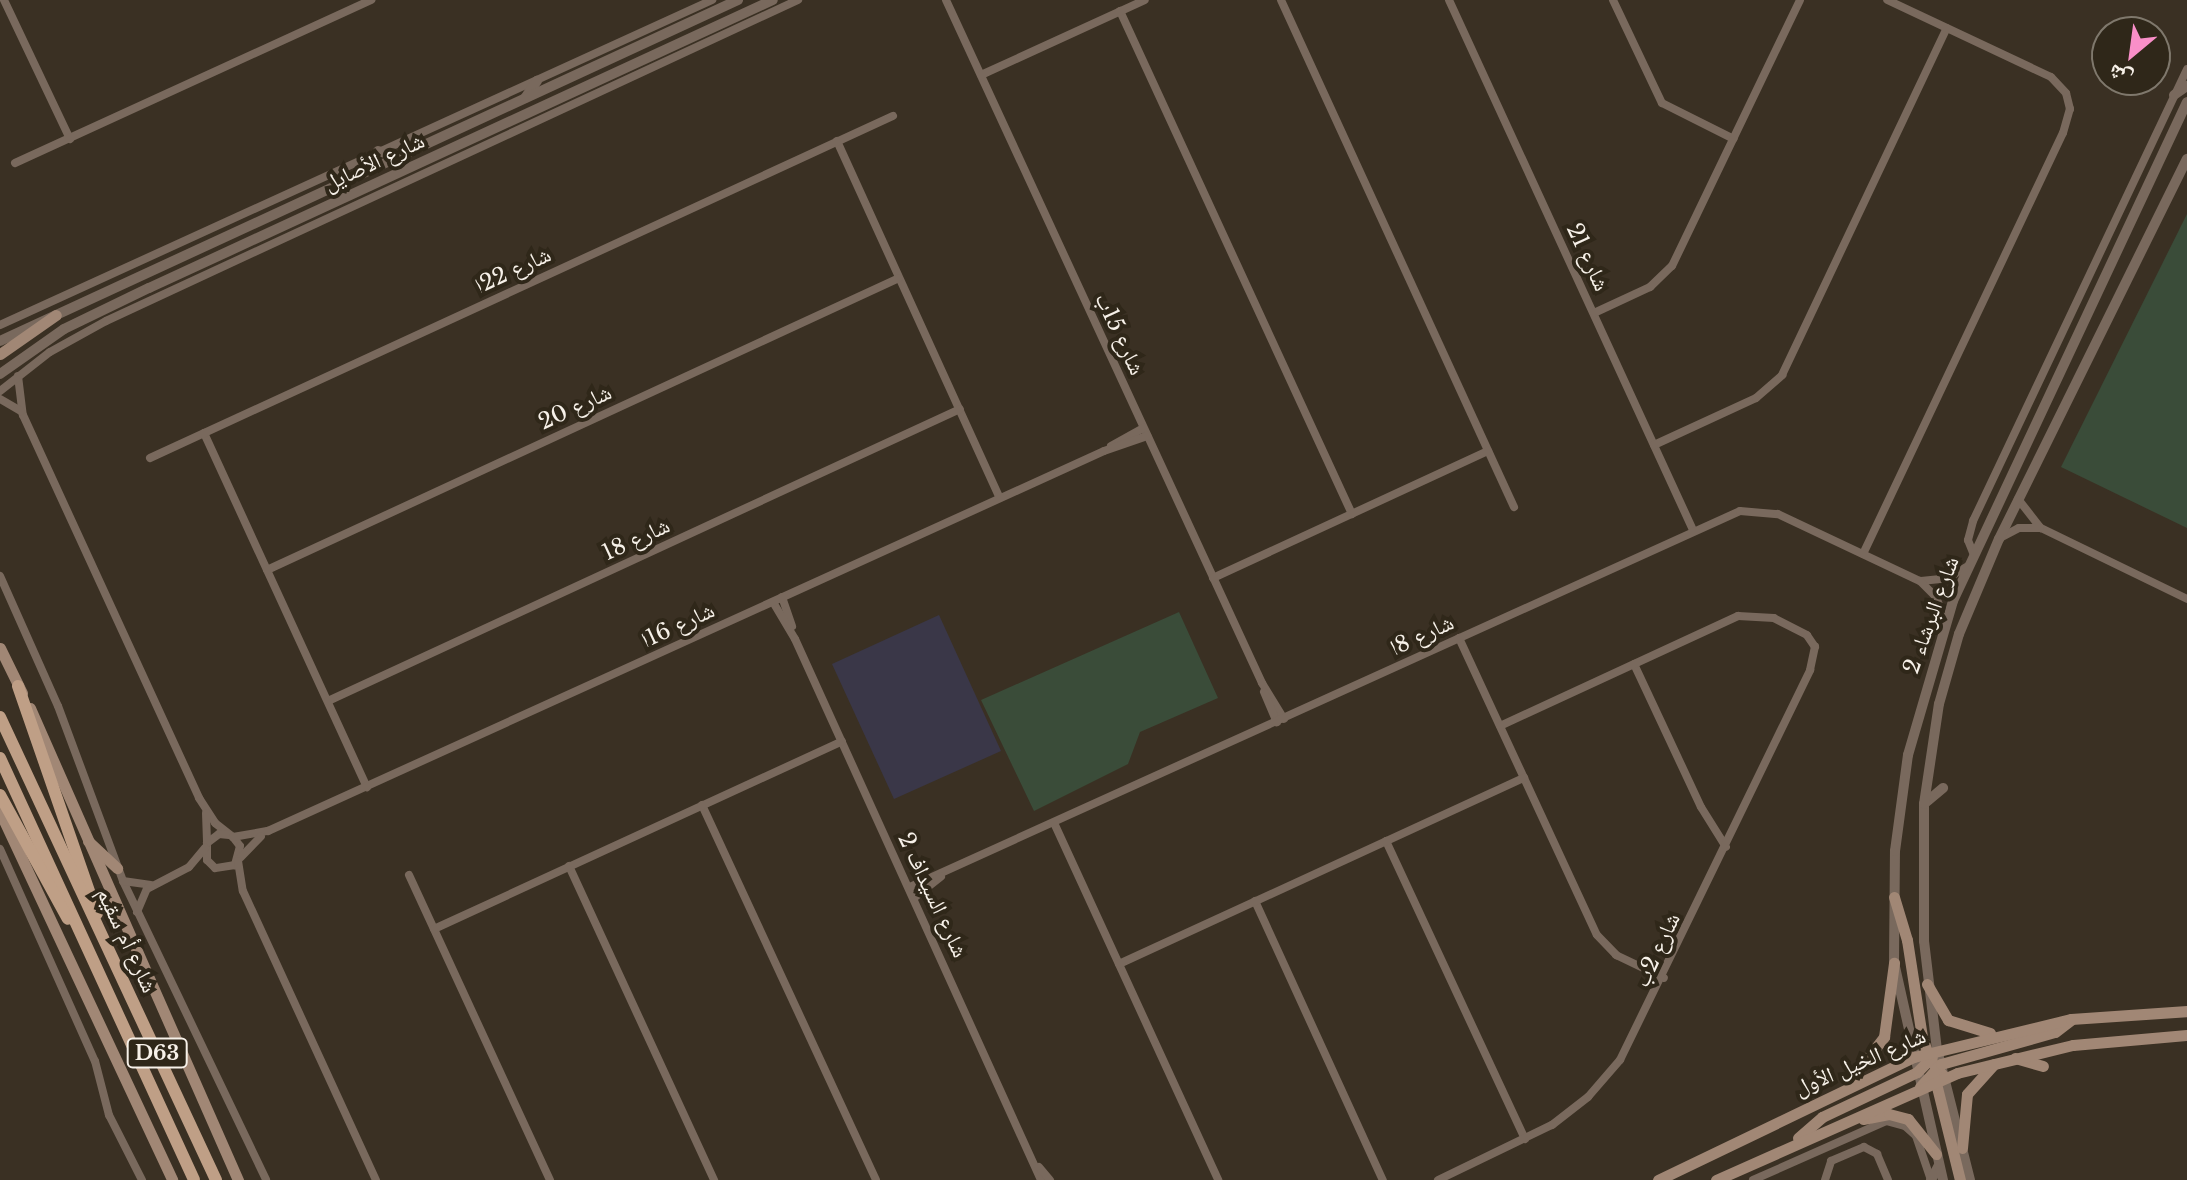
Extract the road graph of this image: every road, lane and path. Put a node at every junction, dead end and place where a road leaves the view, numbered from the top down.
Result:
1 (371, 0) edge
2 (712, 0) edge
3 (738, 0) edge
4 (773, 0) edge
5 (798, 0) edge
6 (946, 0) edge
7 (1145, 0) edge
8 (1281, 0) edge
9 (1449, 0) edge
10 (1613, 0) edge
11 (1800, 0) edge
12 (1887, 0) edge
13 (7, 1) edge
14 (1120, 11) junction
15 (1947, 28) junction
16 (2187, 69) edge
17 (981, 75) junction
18 (537, 81) junction
19 (2187, 86) edge
20 (2174, 95) junction
21 (524, 100) junction
22 (2187, 102) edge
23 (893, 116) dead end
24 (70, 139) junction
25 (1734, 139) junction
26 (837, 141) junction
27 (378, 151) junction
28 (397, 156) junction
29 (2187, 159) edge
30 (15, 163) dead end
31 (899, 278) junction
32 (1594, 313) junction
33 (56, 315) junction
34 (103, 316) junction
35 (0, 325) edge
36 (0, 341) edge
37 (0, 354) edge
38 (0, 374) edge
39 (18, 376) junction
40 (0, 391) edge
41 (0, 399) edge
42 (960, 409) junction
43 (23, 415) junction
44 (1145, 432) junction
45 (204, 433) junction
46 (1654, 445) junction
47 (1488, 451) junction
48 (150, 458) dead end
49 (1000, 498) junction
50 (2018, 499) junction
51 (1514, 507) dead end
52 (1352, 514) junction
53 (2041, 528) junction
54 (1693, 530) junction
55 (1999, 539) junction
56 (1863, 554) junction
57 (1974, 555) junction
58 (1968, 566) junction
59 (267, 570) junction
60 (0, 576) edge
61 (1213, 578) junction
62 (1920, 581) junction
63 (2187, 599) edge
64 (777, 600) junction
65 (1945, 621) junction
66 (1459, 638) junction
67 (0, 648) edge
68 (1634, 664) junction
69 (18, 686) junction
70 (328, 701) junction
71 (1280, 721) junction
72 (2, 722) edge
73 (1500, 726) junction
74 (842, 741) junction
75 (0, 758) edge
76 (1524, 778) junction
77 (367, 787) junction
78 (1943, 788) dead end
79 (0, 795) edge
80 (1924, 804) junction
81 (702, 805) junction
82 (204, 809) junction
83 (0, 812) edge
84 (1055, 825) junction
85 (268, 831) junction
86 (231, 836) junction
87 (85, 839) junction
88 (1386, 841) junction
89 (206, 845) junction
90 (1726, 847) junction
91 (0, 849) edge
92 (239, 859) junction
93 (569, 866) junction
94 (117, 868) junction
95 (218, 869) junction
96 (184, 870) junction
97 (409, 875) dead end
98 (941, 877) junction
99 (123, 881) junction
100 (152, 885) junction
101 (910, 887) junction
102 (243, 891) junction
103 (915, 897) junction
104 (1894, 897) junction
105 (1255, 901) junction
106 (137, 912) junction
107 (98, 925) junction
108 (434, 929) junction
109 (83, 936) junction
110 (1894, 963) junction
111 (1119, 964) junction
112 (1664, 978) junction
113 (1927, 984) junction
114 (2187, 1011) edge
115 (2071, 1019) junction
116 (1994, 1034) junction
117 (2187, 1035) edge
118 (1914, 1057) junction
119 (2011, 1057) junction
120 (1997, 1061) junction
121 (1934, 1065) junction
122 (2043, 1066) dead end
123 (1917, 1072) junction
124 (1846, 1086) junction
125 (1920, 1087) junction
126 (1831, 1127) junction
127 (1525, 1139) junction
128 (1792, 1144) junction
129 (1962, 1148) junction
130 (1937, 1159) junction
131 (1038, 1166) junction
132 (142, 1180) edge
133 (172, 1180) edge
134 (194, 1180) edge
135 (216, 1180) edge
136 (238, 1180) edge
137 (266, 1180) edge
138 (376, 1180) edge
139 (550, 1180) edge
140 (714, 1180) edge
141 (876, 1180) edge
142 (1041, 1180) edge
143 (1050, 1180) edge
144 (1218, 1180) edge
145 (1383, 1180) edge
146 (1438, 1180) edge
147 (1658, 1180) edge
148 (1716, 1180) edge
149 (1753, 1180) edge
150 (1825, 1180) edge
151 (1888, 1180) edge
152 (1931, 1180) edge
153 (1943, 1180) edge
154 (1960, 1180) edge
155 (1970, 1180) edge

1 - 24 street
2 - 18 street
3 - 21 street, شارع الأصايل
4 - 34 street, شارع الأصايل
5 - 34 street
6 - 17 street, شارع 15ب
7 - 14 street
8 - 47 street
9 - 32 street, شارع 21
10 - 25 street
11 - 25 street
12 - 15 street
13 - 24 street
14 - 17 street
14 - 52 street
15 - 46 street
15 - 56 street
16 - 20 street
17 - 44 street, شارع 15ب
18 - 21 street
18 - 27 street
19 - 20 street
20 - 57 street
21 - 28 street, شارع الأصايل
22 - 57 street, شارع البرشاء 2
23 - 26 street, شارع 22ا
24 - 30 street
25 - 32 street
26 - 31 street
26 - 45 street, شارع 22ا
27 - 28 street
27 - 35 street
28 - 33 street, شارع الأصايل
29 - 50 street, شارع البرشاء 2
31 - 42 street
31 - 59 street, شارع 20
32 - 46 street, شارع 21
33 - 36 street, شارع الأصايل
33 - 37 main road
34 - 38 street, شارع الأصايل
34 - 39 street
39 - 40 street
39 - 43 street
41 - 43 street
42 - 49 street
42 - 70 street, شارع 18
43 - 82 street
44 - 49 street, شارع 16ا
44 - 61 street, شارع 15ب
45 - 48 street, شارع 22ا
45 - 59 street
46 - 54 street, شارع 21
47 - 51 street
47 - 52 street
49 - 64 street, شارع 16ا
50 - 53 street
50 - 55 street, شارع البرشاء 2
52 - 61 street
53 - 55 street
53 - 63 street
54 - 56 street, شارع 8ا
54 - 66 street, شارع 8ا
55 - 80 street, شارع البرشاء 2
56 - 62 street, شارع 8ا
57 - 58 street, شارع البرشاء 2
58 - 62 street
58 - 65 street, شارع البرشاء 2
59 - 70 street
60 - 94 street
61 - 71 street, شارع 15ب
62 - 65 street
64 - 74 street, شارع السيداف 2
64 - 77 street, شارع 16ا
65 - 104 street, شارع البرشاء 2
66 - 71 street, شارع 8ا
66 - 73 street
67 - 69 main road
68 - 73 street
68 - 90 street
68 - 90 street, شارع 2ب
69 - 87 main road
69 - 107 main road
70 - 77 street
71 - 84 street, شارع 8ا
72 - 107 main road, شارع أم سقيم / D63
73 - 76 street
74 - 81 street
74 - 101 street, شارع السيداف 2
75 - 109 main road, شارع أم سقيم / D63
76 - 88 street
76 - 112 street
77 - 85 street, شارع 16ا
78 - 80 street
79 - 109 main road
80 - 113 street, شارع البرشاء 2
81 - 93 street
81 - 141 street
82 - 86 street
82 - 89 street
83 - 133 main road
84 - 98 street, شارع 8ا
84 - 111 street
85 - 86 street, شارع 16ا
85 - 92 street, شارع 16ا
86 - 89 street, شارع 16ا
86 - 92 street
87 - 94 main road
87 - 136 main road
88 - 105 street
88 - 127 street
89 - 95 street
89 - 96 street
90 - 112 street, شارع 2ب
91 - 132 street
92 - 95 street, شارع 16ا
92 - 102 street
93 - 108 street
93 - 140 street
94 - 99 street
95 - 96 street
95 - 102 street
96 - 100 street
97 - 108 street
98 - 101 street, شارع 8ا
98 - 103 street, شارع 8ا
99 - 100 street
99 - 106 street
100 - 106 street
101 - 103 street, شارع السيداف 2
102 - 138 street
103 - 131 street, شارع السيداف 2
104 - 110 street, شارع البرشاء 2
104 - 121 main road
105 - 111 street
105 - 145 street
106 - 137 street
107 - 135 main road, شارع أم سقيم / D63
108 - 139 street
109 - 134 main road, شارع أم سقيم / D63
110 - 118 street, شارع البرشاء 2
110 - 124 main road
111 - 144 street
112 - 127 street, شارع 2ب
113 - 116 main road
113 - 121 street, شارع البرشاء 2
114 - 115 main road, شارع الخيل الأول
115 - 116 main road, شارع الخيل الأول
115 - 121 main road
116 - 121 main road, شارع الخيل الأول
117 - 119 main road, شارع الخيل الأول
118 - 121 main road
118 - 123 street, شارع البرشاء 2
118 - 124 main road, شارع الخيل الأول
119 - 120 main road, شارع الخيل الأول
119 - 122 main road
120 - 121 main road, شارع الخيل الأول
120 - 129 main road
121 - 123 main road
121 - 125 main road, شارع الخيل الأول
121 - 129 street, شارع البرشاء 2
121 - 154 main road
123 - 125 street, شارع البرشاء 2
123 - 128 main road
124 - 147 main road, شارع الخيل الأول
125 - 126 main road, شارع الخيل الأول
125 - 130 street, شارع البرشاء 2
126 - 128 main road, شارع الخيل الأول
126 - 130 main road
127 - 146 street, شارع 2ب
128 - 148 main road, شارع الخيل الأول
129 - 155 street, شارع البرشاء 2
130 - 152 street
130 - 153 street, شارع البرشاء 2
131 - 142 street, شارع السيداف 2
131 - 143 street, شارع السيداف 2
149 - 152 street
150 - 151 street

